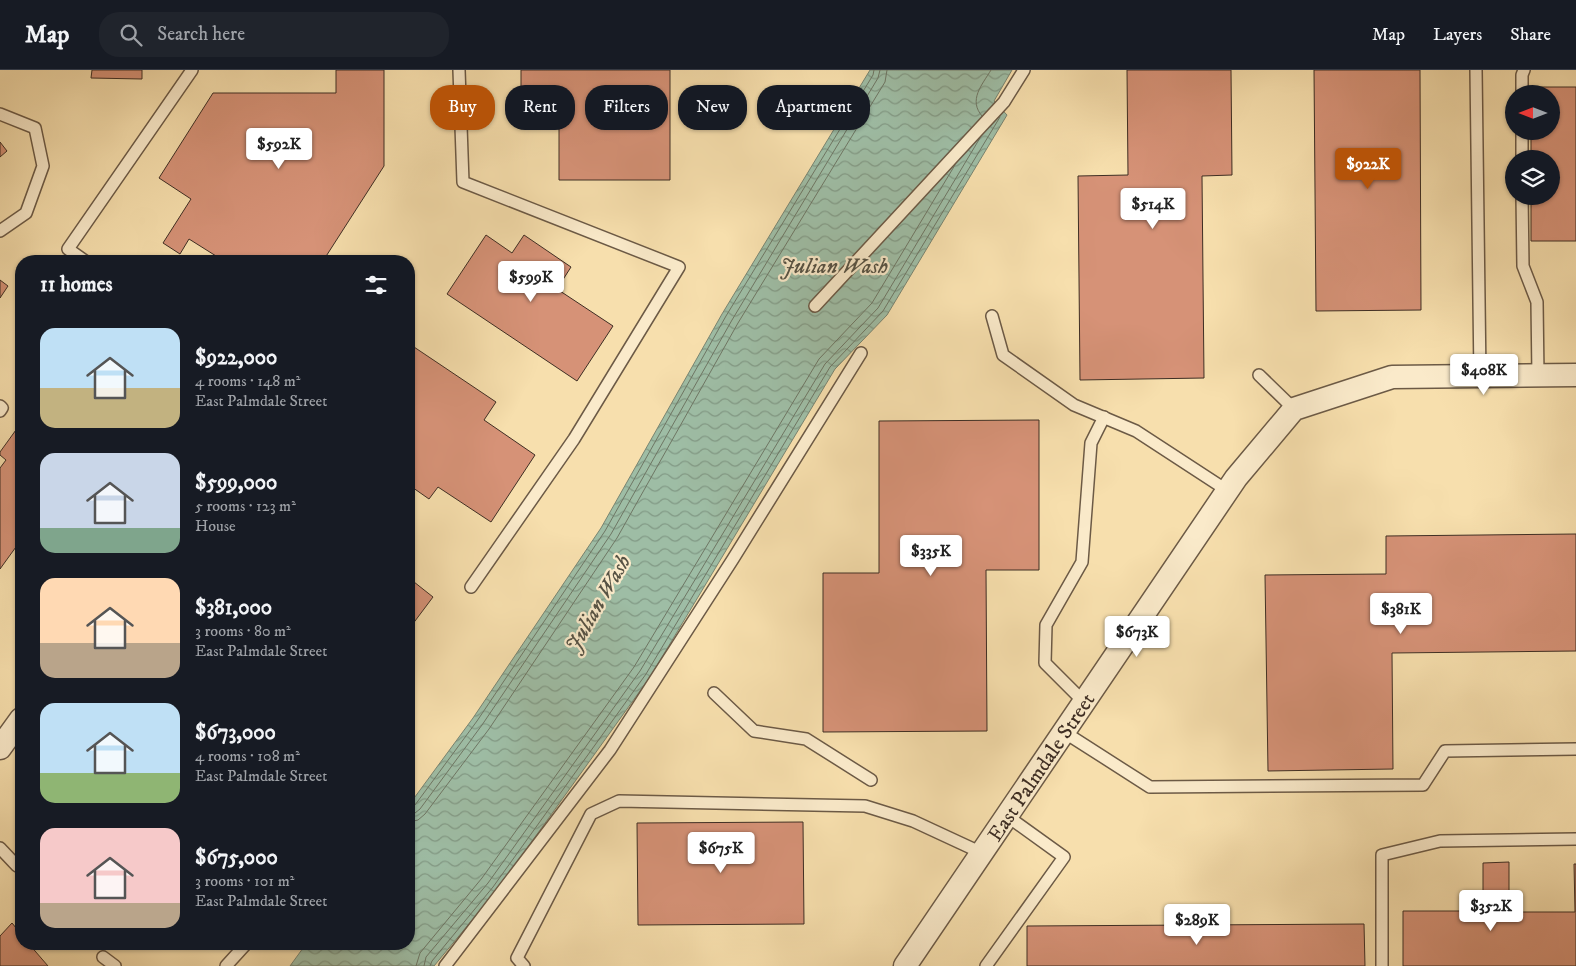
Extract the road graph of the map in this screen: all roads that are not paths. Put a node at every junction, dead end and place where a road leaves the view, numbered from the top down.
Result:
1 (192, 70) edge
2 (459, 70) edge
3 (1024, 70) edge
4 (1476, 70) edge
5 (1524, 70) edge
6 (1522, 85) edge
7 (0, 114) edge
8 (1522, 205) edge
9 (0, 232) edge
10 (76, 255) edge
11 (815, 306) dead end
12 (992, 316) dead end
13 (861, 353) dead end
14 (1259, 375) dead end
15 (1538, 376) junction
16 (1576, 376) edge
17 (1480, 377) junction
18 (0, 406) edge
19 (1294, 409) junction
20 (0, 411) edge
21 (1104, 417) junction
22 (1228, 491) junction
23 (471, 587) dead end
24 (714, 693) dead end
25 (1084, 702) junction
26 (15, 727) edge
27 (1064, 732) junction
28 (0, 748) edge
29 (1576, 749) edge
30 (871, 780) dead end
31 (1007, 816) junction
32 (1576, 839) edge
33 (0, 848) edge
34 (982, 853) junction
35 (15, 864) edge
36 (241, 950) edge
37 (103, 957) dead end
38 (115, 966) edge
39 (226, 966) edge
40 (445, 966) edge
41 (524, 966) edge
42 (905, 966) edge
43 (986, 966) edge
44 (1382, 966) edge

1 - 10 lane
2 - 23 lane
3 - 11 lane
4 - 17 lane
5 - 6 lane
7 - 9 lane
8 - 15 lane
12 - 21 lane
13 - 40 lane
14 - 19 lane
15 - 16 street
15 - 17 street
17 - 19 street
18 - 20 lane
19 - 22 street, East Palmdale Street
21 - 22 lane
21 - 25 lane
22 - 25 street, East Palmdale Street
24 - 30 lane
25 - 27 street, East Palmdale Street
26 - 28 street
27 - 29 lane
27 - 31 street, East Palmdale Street
31 - 34 street, East Palmdale Street
31 - 43 lane
32 - 44 lane
33 - 35 lane
34 - 41 lane
34 - 42 street, East Palmdale Street
36 - 39 lane
37 - 38 lane

